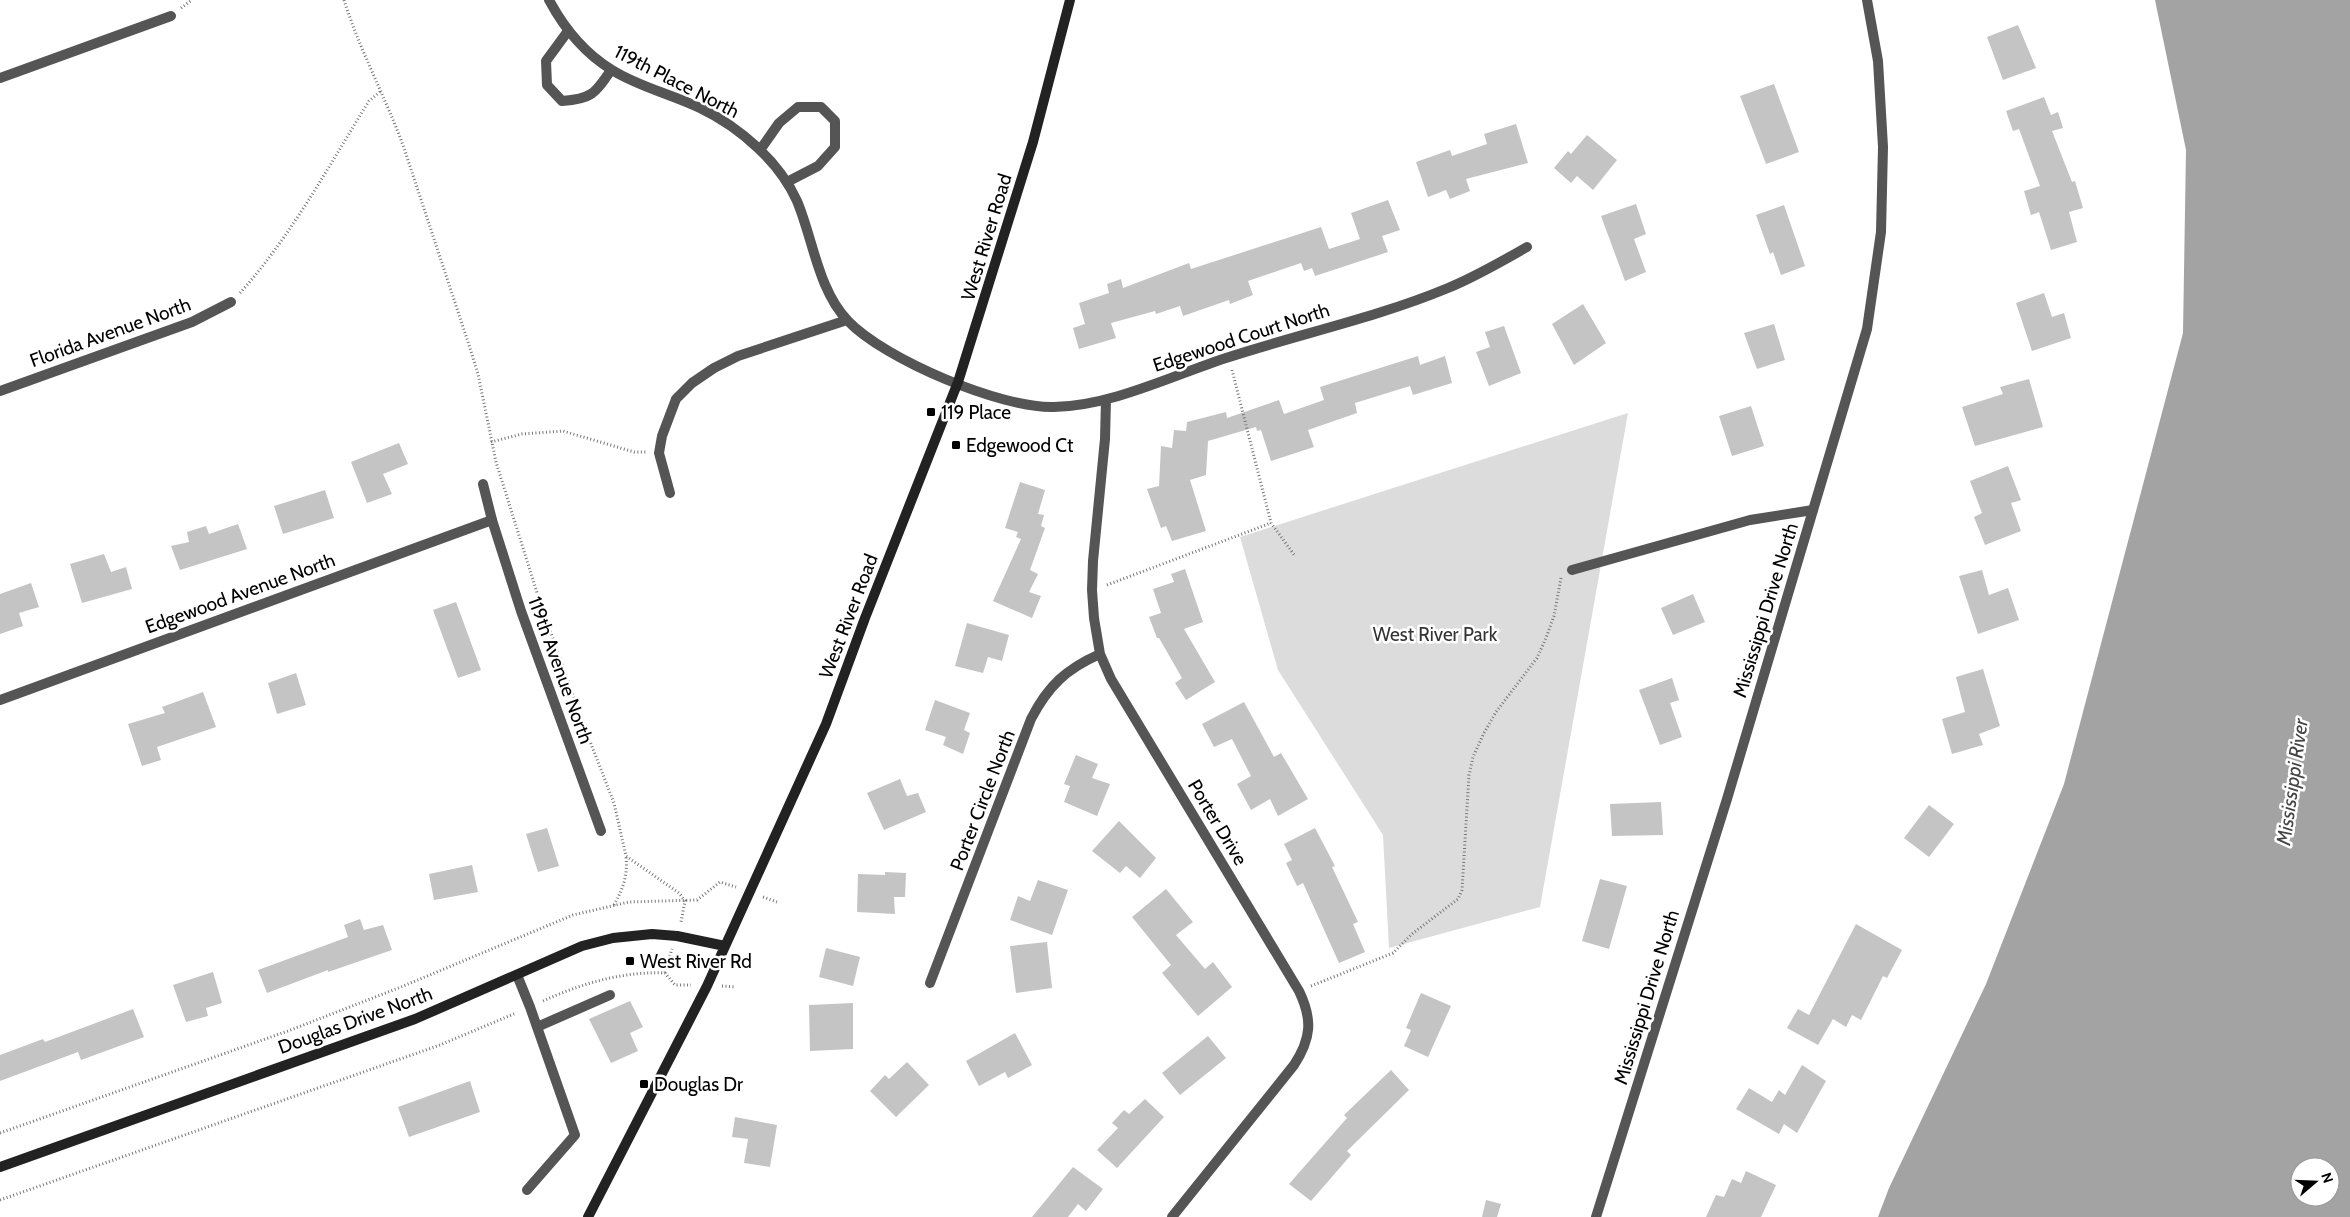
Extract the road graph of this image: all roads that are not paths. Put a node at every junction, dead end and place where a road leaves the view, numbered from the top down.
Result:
1 (549, 0) edge
2 (1070, 0) edge
3 (1867, 0) edge
4 (171, 16) dead end
5 (568, 31) junction
6 (611, 70) junction
7 (0, 78) edge
8 (760, 150) junction
9 (786, 182) junction
10 (1527, 247) dead end
11 (231, 302) road end
12 (847, 320) junction
13 (958, 382) junction
14 (0, 391) edge
15 (1106, 400) junction
16 (483, 484) dead end
17 (670, 493) dead end
18 (1813, 510) junction
19 (492, 520) junction
20 (1572, 570) road end
21 (1100, 654) junction
22 (0, 700) edge
23 (601, 831) dead end
24 (725, 946) junction
25 (517, 975) junction
26 (930, 984) dead end
27 (610, 995) dead end
28 (537, 1027) junction
29 (0, 1167) edge
30 (527, 1190) dead end
31 (588, 1217) edge
32 (1172, 1217) edge
33 (1596, 1217) edge

1 - 5 street, 119th Place North
2 - 13 main road, West River Road
3 - 18 street, Mississippi Drive North
4 - 7 street
5 - 6 street, 119th Place North
5 - 6 street
6 - 8 street, 119th Place North
8 - 9 street, 119th Place North
8 - 9 street
9 - 12 street, 119th Place North
10 - 15 street, Edgewood Court North
11 - 14 street, Florida Avenue North
12 - 13 street, 119th Place North
12 - 17 street
13 - 15 street, Edgewood Court North
13 - 24 main road, West River Road
15 - 21 street, Porter Drive
16 - 19 street, 119th Avenue North
18 - 20 street
18 - 33 street, Mississippi Drive North
19 - 22 street, Edgewood Avenue North
19 - 23 street, 119th Avenue North
21 - 26 street, Porter Circle North
21 - 32 street, Porter Drive
24 - 25 main road, Douglas Drive North
24 - 31 main road, West River Road
25 - 28 street
25 - 29 main road, Douglas Drive North
27 - 28 street
28 - 30 street

